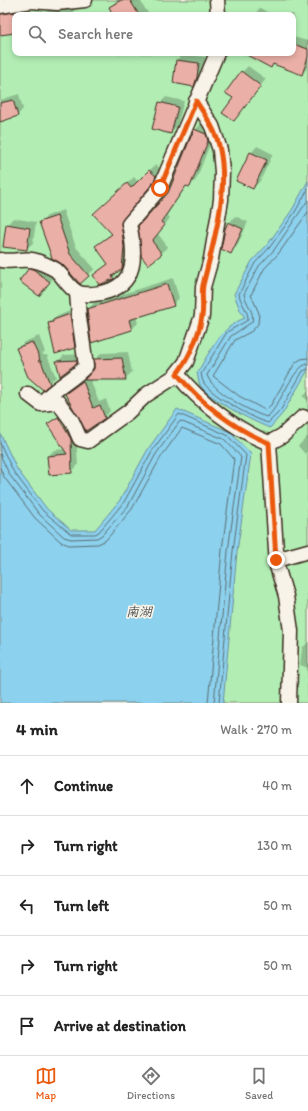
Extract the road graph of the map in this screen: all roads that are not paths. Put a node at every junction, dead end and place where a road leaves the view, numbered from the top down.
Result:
1 (85, 0) edge
2 (217, 0) edge
3 (0, 6) edge
4 (218, 12) edge
5 (216, 56) edge
6 (196, 101) junction
7 (0, 260) edge
8 (77, 292) junction
9 (177, 374) junction
10 (28, 394) dead end
11 (41, 404) junction
12 (303, 417) dead end
13 (269, 443) junction
14 (308, 551) edge
15 (276, 560) junction
16 (289, 703) edge

1 - 3 street
2 - 4 street
5 - 6 street
6 - 8 street
6 - 9 street
7 - 8 street
8 - 11 street
9 - 11 street
9 - 13 street
10 - 11 street
12 - 13 street
13 - 15 street
14 - 15 street
15 - 16 street

